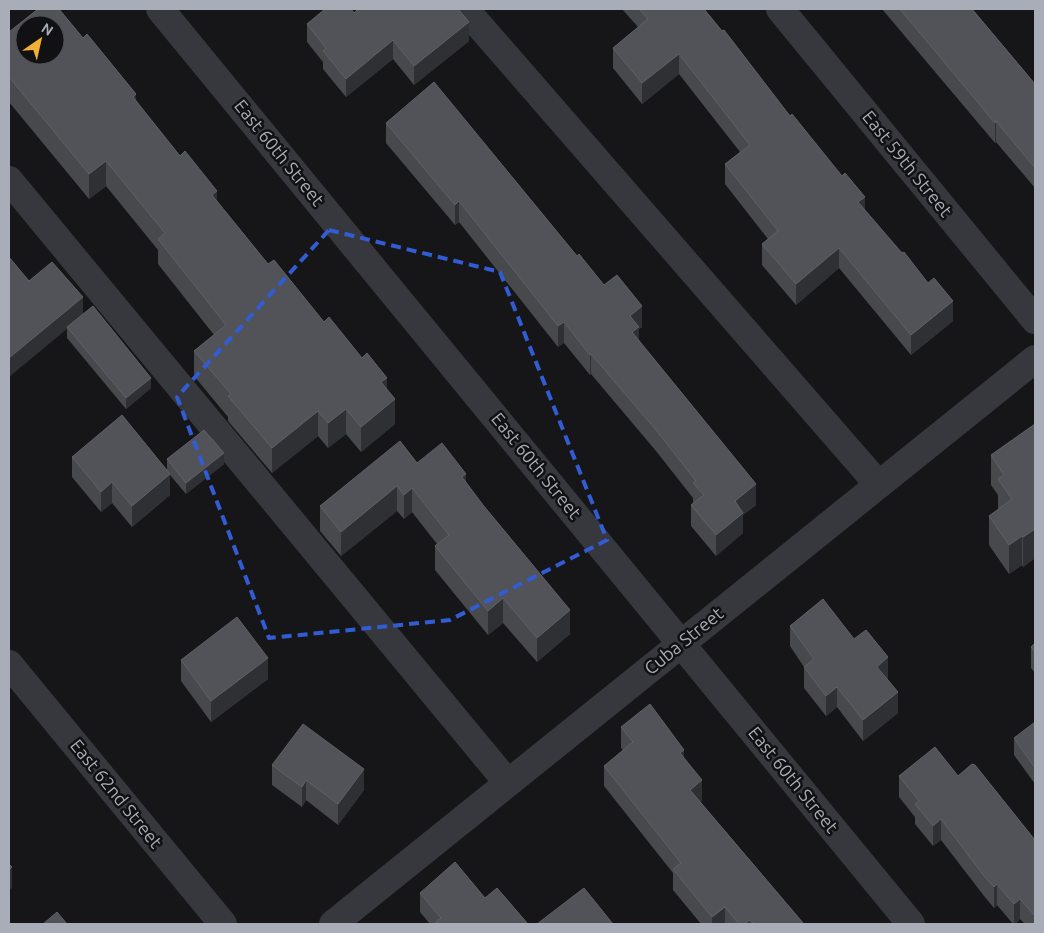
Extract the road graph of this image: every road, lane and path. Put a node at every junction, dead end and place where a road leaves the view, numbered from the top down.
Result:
1 (160, 9) edge
2 (465, 9) edge
3 (780, 9) edge
4 (9, 180) edge
5 (1035, 320) edge
6 (1035, 359) edge
7 (878, 484) junction
8 (681, 643) junction
9 (9, 664) edge
10 (508, 783) junction
11 (222, 924) edge
12 (333, 924) edge
13 (911, 924) edge

1 - 8 street, East 60th Street
2 - 7 street
3 - 5 street, East 59th Street
4 - 10 street
6 - 7 street, Cuba Street
7 - 8 street, Cuba Street
8 - 10 street, Cuba Street
8 - 13 street, East 60th Street
9 - 11 street, East 62nd Street
10 - 12 street, Cuba Street

